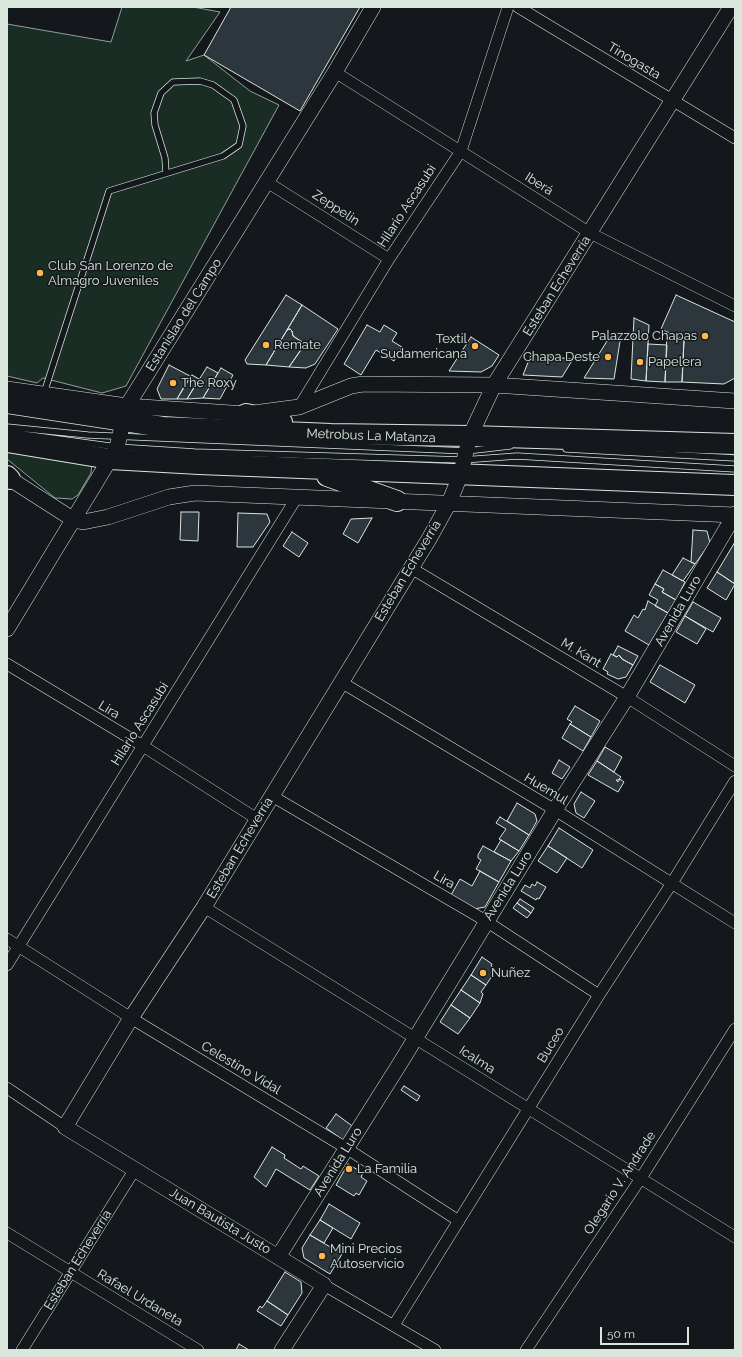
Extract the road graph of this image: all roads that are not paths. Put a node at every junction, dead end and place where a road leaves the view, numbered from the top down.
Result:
1 (373, 7) edge
2 (508, 7) edge
3 (518, 7) edge
4 (731, 7) edge
5 (335, 72) junction
6 (674, 101) junction
7 (735, 138) edge
8 (461, 151) junction
9 (166, 173) junction
10 (267, 182) junction
11 (590, 233) junction
12 (389, 259) junction
13 (735, 306) edge
14 (494, 385) junction
15 (7, 389) edge
16 (43, 395) junction
17 (735, 401) edge
18 (7, 404) edge
19 (299, 407) junction
20 (246, 414) junction
21 (7, 427) edge
22 (7, 432) edge
23 (119, 434) junction
24 (331, 434) junction
25 (7, 442) edge
26 (735, 444) edge
27 (514, 446) dead end
28 (562, 448) dead end
29 (465, 456) junction
30 (735, 458) edge
31 (309, 469) junction
32 (735, 469) edge
33 (8, 477) edge
34 (735, 485) edge
35 (297, 497) junction
36 (397, 501) junction
37 (449, 503) junction
38 (735, 514) edge
39 (74, 520) junction
40 (411, 568) junction
41 (7, 629) edge
42 (7, 664) edge
43 (341, 682) junction
44 (627, 697) junction
45 (143, 746) junction
46 (735, 766) edge
47 (735, 781) edge
48 (272, 796) junction
49 (554, 810) junction
50 (257, 819) junction
51 (672, 883) junction
52 (204, 907) junction
53 (486, 921) junction
54 (735, 923) edge
55 (7, 939) edge
56 (18, 946) junction
57 (7, 965) edge
58 (598, 995) junction
59 (131, 1018) junction
60 (735, 1029) edge
61 (415, 1037) junction
62 (7, 1088) edge
63 (528, 1109) junction
64 (65, 1127) junction
65 (346, 1148) junction
66 (135, 1169) junction
67 (641, 1178) junction
68 (459, 1221) junction
69 (7, 1232) edge
70 (735, 1237) edge
71 (278, 1257) junction
72 (70, 1272) junction
73 (324, 1285) junction
74 (394, 1325) junction
75 (22, 1350) edge
76 (198, 1350) edge
77 (282, 1350) edge
78 (435, 1350) edge
79 (526, 1350) edge

1 - 5 street, Estanislao del Campo
2 - 8 street, Hilario Ascasubi
3 - 6 street, Tinogasta
4 - 6 street, Esteban Echeverría
5 - 8 street, Iberá
5 - 10 street, Estanislao del Campo
6 - 7 street, Tinogasta
6 - 11 street, Esteban Echeverría
8 - 11 street, Iberá
8 - 12 street, Hilario Ascasubi
9 - 9 lane
9 - 16 lane
10 - 12 street, Zeppelin
10 - 23 street, Estanislao del Campo
11 - 13 street, Iberá
11 - 14 street, Esteban Echeverría
12 - 19 street, Hilario Ascasubi
14 - 17 street
14 - 19 street
14 - 29 street, Esteban Echeverría
15 - 16 street
16 - 23 street
18 - 23 highway
19 - 20 street
20 - 23 street
20 - 24 highway
21 - 23 lane, Metrobus La Matanza
22 - 23 lane, Metrobus La Matanza
23 - 24 highway
23 - 25 highway
23 - 29 lane, Metrobus La Matanza
23 - 29 lane, Metrobus La Matanza
23 - 31 highway
23 - 39 street, Estanislao del Campo
24 - 29 highway
26 - 29 highway
27 - 29 lane, Metrobus La Matanza
28 - 30 lane
29 - 31 highway
29 - 32 lane, Metrobus La Matanza
29 - 34 highway
29 - 37 street, Esteban Echeverría
31 - 36 highway
33 - 39 street
35 - 36 street
35 - 39 street
35 - 45 street, Hilario Ascasubi
36 - 37 street
37 - 38 street
37 - 40 street, Esteban Echeverría
38 - 44 street, Avenida Luro
39 - 41 street, Estanislao del Campo
40 - 43 street, Esteban Echeverría
40 - 44 street, M. Kant
42 - 45 street, Lira
43 - 48 street, Esteban Echeverría
43 - 49 street, Huemul
44 - 46 street, M. Kant
44 - 49 street, Avenida Luro
45 - 50 street, Lira
45 - 56 street, Hilario Ascasubi
47 - 51 street, Buceo
48 - 50 street, Esteban Echeverría
48 - 53 street, Lira
49 - 51 street, Huemul
49 - 53 street, Avenida Luro
50 - 52 street, Esteban Echeverría
51 - 54 street, Huemul
51 - 58 street, Buceo
52 - 59 street, Esteban Echeverría
52 - 61 street, Icalma
53 - 58 street, Lira
53 - 61 street, Avenida Luro
55 - 56 street, Celestino Vidal
56 - 57 street, Hilario Ascasubi
56 - 59 street, Celestino Vidal
58 - 63 street, Buceo
59 - 64 street, Esteban Echeverría
59 - 65 street, Celestino Vidal
60 - 67 street, Olegario V. Andrade
61 - 63 street, Icalma
61 - 65 street, Avenida Luro
62 - 64 street, Juan Bautista Justo
63 - 67 street, Icalma
63 - 68 street, Buceo
64 - 66 street, Juan Bautista Justo
65 - 68 street, Celestino Vidal
65 - 71 street, Avenida Luro
66 - 71 street, Juan Bautista Justo
66 - 72 street, Esteban Echeverría
67 - 70 street, Icalma
67 - 79 street, Olegario V. Andrade
68 - 74 street, Buceo
69 - 72 street, Rafael Urdaneta
71 - 73 street, Juan Bautista Justo
72 - 75 street, Esteban Echeverría
72 - 76 street, Rafael Urdaneta
73 - 74 street, Juan Bautista Justo
73 - 77 street
74 - 78 street, Juan Bautista Justo

